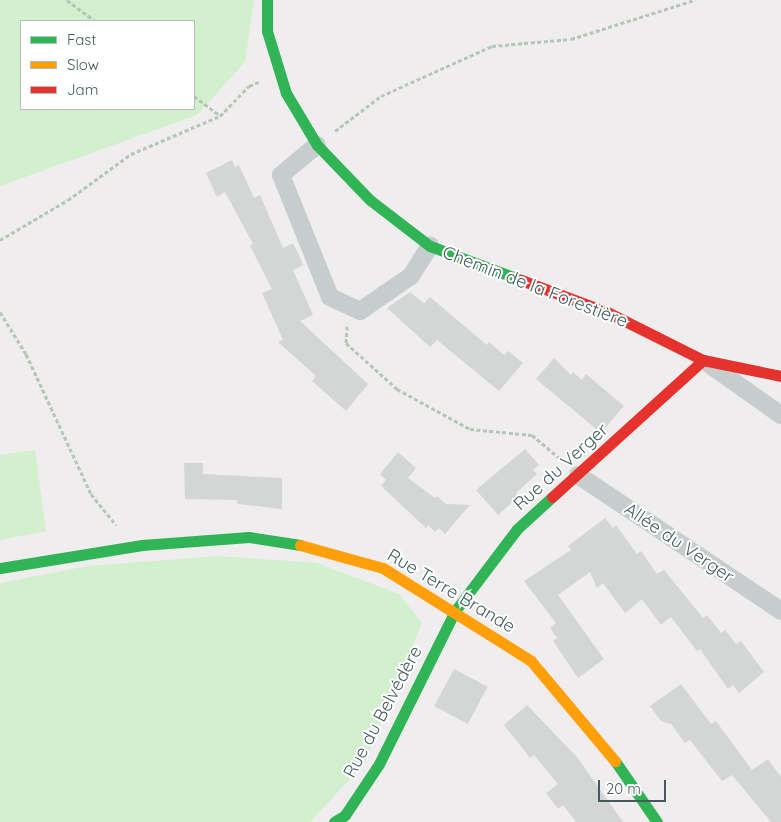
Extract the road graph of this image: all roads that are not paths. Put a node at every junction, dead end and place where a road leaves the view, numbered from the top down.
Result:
1 (267, 0) edge
2 (317, 145) junction
3 (430, 246) junction
4 (703, 360) junction
5 (781, 376) edge
6 (781, 415) edge
7 (578, 475) junction
8 (0, 568) edge
9 (455, 611) junction
10 (781, 611) edge
11 (334, 822) edge
12 (657, 822) edge

1 - 2 street, Chemin de la Forestière
2 - 3 street, Chemin de la Forestière
2 - 3 street, Chemin de la Forestière
3 - 4 street, Chemin de la Forestière
4 - 5 street, Chemin de la Forestière
4 - 6 street
4 - 7 street, Rue du Verger
7 - 9 street, Rue du Verger
7 - 10 street, Allée du Verger
8 - 9 street, Rue Terre Brande
9 - 11 street, Rue du Belvédère
9 - 12 street, Rue Terre Brande

